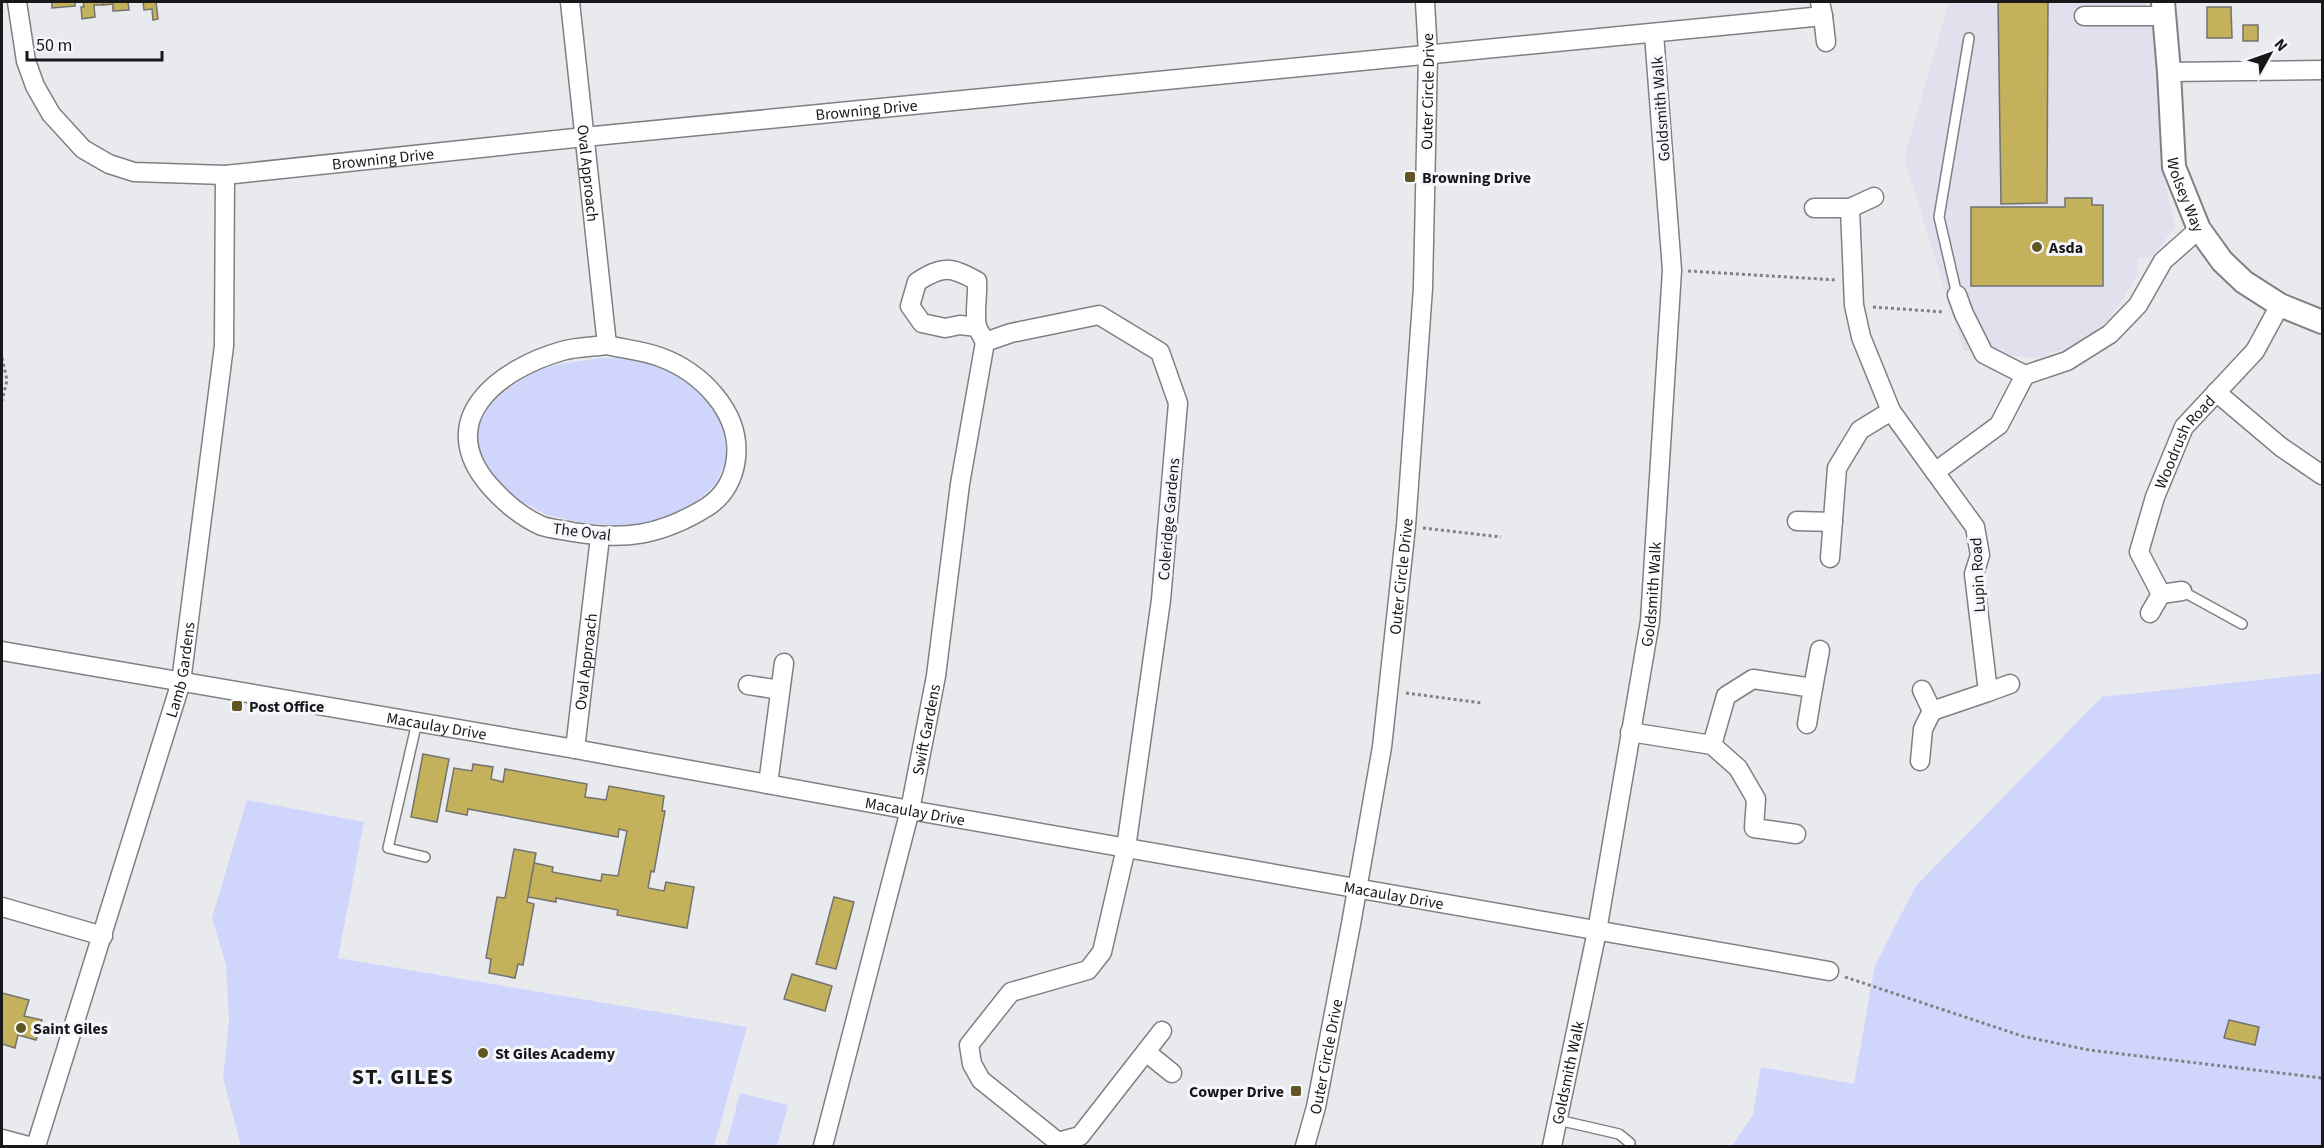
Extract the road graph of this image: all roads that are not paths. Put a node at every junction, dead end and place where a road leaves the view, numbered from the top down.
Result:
1 (17, 2) edge
2 (570, 2) edge
3 (1425, 2) edge
4 (2164, 8) edge
5 (1821, 9) edge
6 (2084, 16) dead end
7 (1654, 34) junction
8 (1969, 38) dead end
9 (1826, 42) dead end
10 (1428, 54) junction
11 (2322, 69) edge
12 (2169, 72) junction
13 (584, 136) junction
14 (225, 175) junction
15 (1874, 197) dead end
16 (1814, 208) dead end
17 (1850, 208) junction
18 (2199, 229) junction
19 (1958, 295) joint
20 (2280, 305) junction
21 (2322, 322) edge
22 (981, 335) joint
23 (607, 345) junction
24 (2025, 375) junction
25 (2216, 392) junction
26 (1891, 411) junction
27 (1935, 472) junction
28 (2322, 475) edge
29 (1797, 521) dead end
30 (1833, 522) junction
31 (600, 537) junction
32 (1830, 558) dead end
33 (2182, 591) joint
34 (2161, 594) junction
35 (2150, 613) dead end
36 (2242, 624) dead end
37 (1820, 650) dead end
38 (2, 651) edge
39 (784, 663) dead end
40 (181, 682) junction
41 (2010, 684) dead end
42 (748, 685) dead end
43 (1813, 688) junction
44 (780, 690) junction
45 (1922, 690) dead end
46 (1988, 692) junction
47 (1932, 711) junction
48 (417, 722) junction
49 (1807, 724) dead end
50 (1630, 732) junction
51 (1712, 745) junction
52 (575, 749) junction
53 (1920, 761) dead end
54 (768, 784) junction
55 (910, 810) junction
56 (1796, 834) dead end
57 (1126, 848) junction
58 (425, 857) dead end
59 (1358, 887) junction
60 (2, 907) edge
61 (1597, 932) junction
62 (103, 936) junction
63 (1828, 971) road end
64 (1162, 1031) dead end
65 (1146, 1052) junction
66 (1172, 1073) dead end
67 (1558, 1120) junction
68 (2, 1139) edge
69 (1057, 1144) edge
70 (28, 1146) edge
71 (36, 1146) edge
72 (823, 1146) edge
73 (1305, 1146) edge
74 (1552, 1146) edge
75 (1629, 1146) edge

1 - 14 street, Browning Drive
2 - 13 street, Oval Approach
3 - 10 street, Outer Circle Drive
4 - 6 street
4 - 12 street, Wolsey Way
5 - 7 street, Browning Drive
5 - 9 street, Browning Drive
7 - 10 street, Browning Drive
7 - 50 street, Goldsmith Walk
8 - 19 lane
10 - 13 street, Browning Drive
10 - 59 street, Outer Circle Drive
11 - 12 street
12 - 18 street, Wolsey Way
13 - 14 street, Browning Drive
13 - 23 street, Oval Approach
14 - 40 street, Lamb Gardens
15 - 17 street
16 - 17 street
17 - 26 street, Lupin Road
18 - 20 street, Wolsey Way
18 - 24 street
19 - 24 street
20 - 21 street, Wolsey Way
20 - 25 street, Woodrush Road
22 - 55 street, Swift Gardens
22 - 57 street, Coleridge Gardens
23 - 31 street, The Oval
23 - 31 street, The Oval
24 - 27 street
25 - 28 street
25 - 34 street, Woodrush Road
26 - 27 street, Lupin Road
26 - 30 street
27 - 46 street, Lupin Road
29 - 30 street
30 - 32 street
31 - 52 street, Oval Approach
33 - 34 street
33 - 36 lane
34 - 35 street
37 - 43 street
38 - 40 street, Macaulay Drive
39 - 44 street
40 - 48 street, Macaulay Drive
40 - 62 street, Lamb Gardens
41 - 46 street
42 - 44 street
43 - 49 street
43 - 51 street
44 - 54 street
45 - 47 street
46 - 47 street
47 - 53 street
48 - 52 street, Macaulay Drive
48 - 58 lane
50 - 51 street
50 - 61 street, Goldsmith Walk
51 - 56 street
52 - 54 street, Macaulay Drive
54 - 55 street, Macaulay Drive
55 - 57 street, Macaulay Drive
55 - 72 street, Swift Gardens
57 - 59 street, Macaulay Drive
57 - 69 street, Coleridge Gardens
59 - 61 street, Macaulay Drive
59 - 73 street, Outer Circle Drive
60 - 62 street
61 - 63 street, Macaulay Drive
61 - 67 street, Goldsmith Walk
62 - 71 street, Lamb Gardens
64 - 65 street
65 - 66 street
65 - 69 street
67 - 74 street, Goldsmith Walk
67 - 75 lane
68 - 70 street

